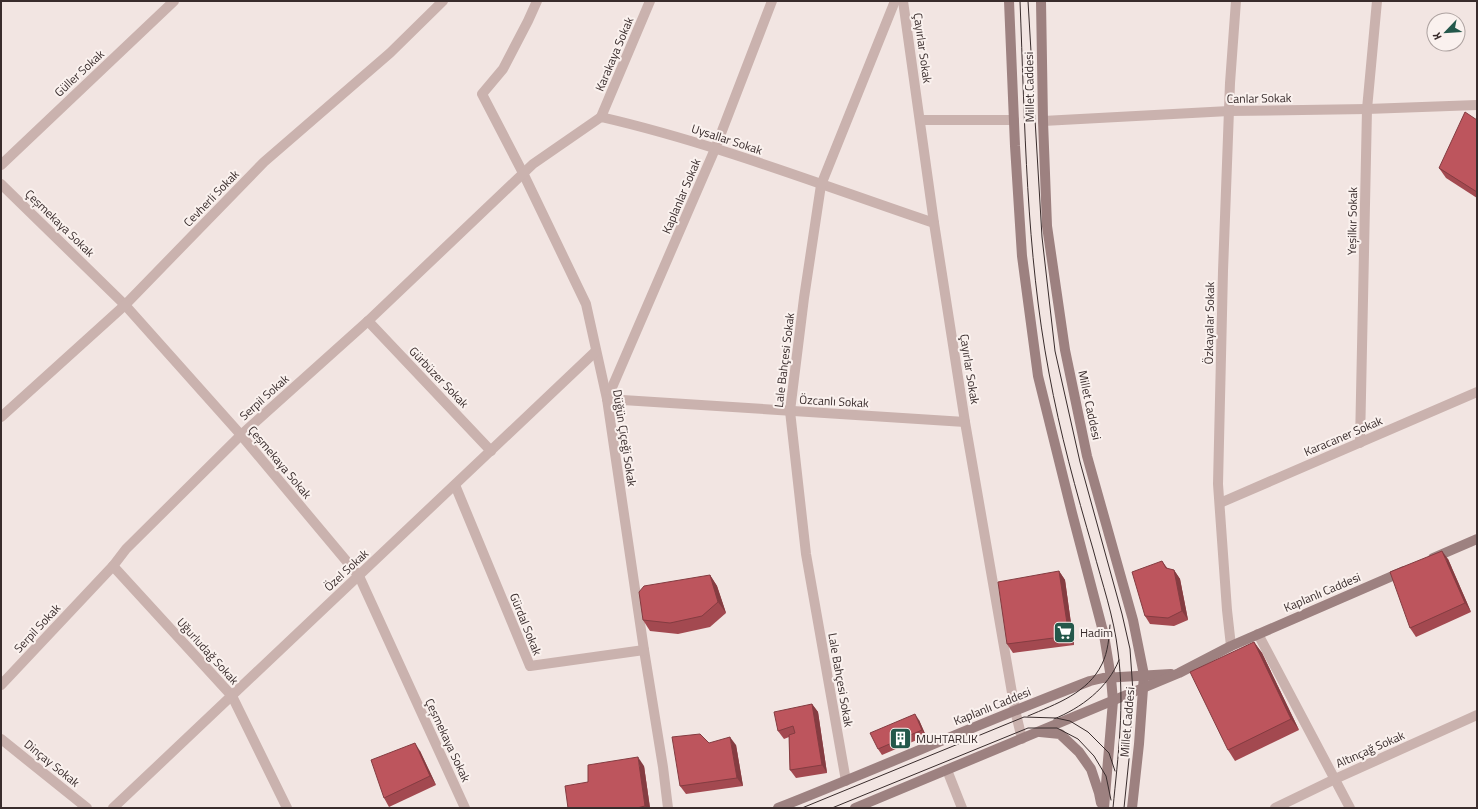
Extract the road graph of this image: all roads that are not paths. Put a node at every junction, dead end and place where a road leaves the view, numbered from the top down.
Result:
1 (174, 1) edge
2 (444, 1) edge
3 (537, 1) edge
4 (650, 1) edge
5 (772, 1) edge
6 (895, 1) edge
7 (903, 1) edge
8 (1009, 1) edge
9 (1041, 1) edge
10 (1236, 1) edge
11 (1377, 1) edge
12 (1477, 105) edge
13 (1367, 109) junction
14 (1229, 111) junction
15 (601, 116) junction
16 (920, 120) junction
17 (1014, 120) junction
18 (1042, 121) junction
19 (715, 149) junction
20 (1, 165) edge
21 (523, 173) junction
22 (1, 184) edge
23 (821, 185) junction
24 (934, 223) junction
25 (125, 305) junction
26 (368, 321) junction
27 (596, 351) junction
28 (1477, 392) edge
29 (606, 399) junction
30 (790, 412) junction
31 (1, 417) edge
32 (964, 422) junction
33 (241, 435) junction
34 (1360, 442) junction
35 (491, 451) junction
36 (455, 485) junction
37 (1220, 504) junction
38 (1477, 539) edge
39 (1426, 562) edge
40 (113, 566) junction
41 (1411, 568) edge
42 (359, 576) junction
43 (1258, 634) junction
44 (1231, 646) junction
45 (644, 650) junction
46 (1179, 673) junction
47 (1144, 675) junction
48 (1112, 678) junction
49 (1, 685) edge
50 (1143, 688) junction
51 (232, 696) junction
52 (1113, 701) junction
53 (1015, 710) junction
54 (1477, 715) edge
55 (1038, 732) junction
56 (1, 739) edge
57 (1022, 739) junction
58 (947, 770) junction
59 (1335, 779) junction
60 (846, 781) junction
61 (87, 808) edge
62 (113, 808) edge
63 (286, 808) edge
64 (465, 808) edge
65 (668, 808) edge
66 (778, 808) edge
67 (855, 808) edge
68 (962, 808) edge
69 (1103, 808) edge
70 (1132, 808) edge
71 (1275, 808) edge
72 (1350, 808) edge

1 - 20 street, Güller Sokak
2 - 25 street, Cevherli Sokak
3 - 21 street, Düğün Çiçeği Sokak
4 - 15 street, Karakaya Sokak
5 - 19 street, Kaplanlar Sokak
6 - 23 street, Lale Bahçesi Sokak
7 - 16 street, Çayırlar Sokak
8 - 17 main road, Millet Caddesi
9 - 18 main road, Millet Caddesi
10 - 14 street, Özkayalar Sokak
11 - 13 street, Yeşilkır Sokak
12 - 13 street, Canlar Sokak
13 - 14 street, Canlar Sokak
13 - 34 street, Yeşilkır Sokak
14 - 18 street, Canlar Sokak
14 - 37 street, Özkayalar Sokak
15 - 19 street, Uysallar Sokak
15 - 21 street
16 - 17 street
16 - 24 street, Çayırlar Sokak
17 - 48 main road, Millet Caddesi
18 - 47 main road, Millet Caddesi
19 - 23 street, Uysallar Sokak
19 - 29 street, Kaplanlar Sokak
21 - 26 street, Serpil Sokak
21 - 27 street, Düğün Çiçeği Sokak
22 - 25 street, Çeşmekaya Sokak
23 - 24 street, Uysallar Sokak
23 - 30 street, Lale Bahçesi Sokak
24 - 32 street, Çayırlar Sokak
25 - 31 street, Cevherli Sokak
25 - 33 street, Çeşmekaya Sokak
26 - 33 street, Serpil Sokak
26 - 35 street, Gürbüzer Sokak
27 - 29 street, Düğün Çiçeği Sokak
27 - 35 street, Özel Sokak
28 - 34 street, Karacaner Sokak
29 - 30 street, Özcanlı Sokak
29 - 45 street, Düğün Çiçeği Sokak
30 - 32 street, Özcanlı Sokak
30 - 60 street, Lale Bahçesi Sokak
32 - 53 street, Çayırlar Sokak
33 - 40 street, Serpil Sokak
33 - 42 street, Çeşmekaya Sokak
34 - 37 street, Karacaner Sokak
35 - 36 street, Özel Sokak
36 - 42 street, Özel Sokak
36 - 45 street, Gürdal Sokak
37 - 44 street, Özkayalar Sokak
38 - 39 main road
40 - 49 street, Serpil Sokak
40 - 51 street, Uğurludağ Sokak
41 - 43 main road, Kaplanlı Caddesi
42 - 51 street, Özel Sokak
42 - 64 street, Çeşmekaya Sokak
43 - 44 main road, Kaplanlı Caddesi
43 - 59 street
44 - 46 main road, Kaplanlı Caddesi
45 - 65 street, Düğün Çiçeği Sokak
46 - 47 main road, Kaplanlı Caddesi
46 - 50 main road, Kaplanlı Caddesi
47 - 48 main road, Kaplanlı Caddesi
47 - 50 main road, Millet Caddesi
48 - 52 main road, Millet Caddesi
48 - 53 main road, Kaplanlı Caddesi
50 - 52 main road, Kaplanlı Caddesi
50 - 70 main road, Millet Caddesi
51 - 62 street, Özel Sokak
51 - 63 street, Uğurludağ Sokak
52 - 55 main road, Kaplanlı Caddesi
52 - 69 main road, Millet Caddesi
53 - 57 street, Çayırlar Sokak
53 - 60 main road, Kaplanlı Caddesi
54 - 59 street, Altınçağ Sokak
55 - 57 main road, Kaplanlı Caddesi
55 - 69 main road, Millet Caddesi
56 - 61 street, Dinçay Sokak
57 - 58 main road, Kaplanlı Caddesi
58 - 67 main road, Kaplanlı Caddesi
58 - 68 street
59 - 71 street, Altınçağ Sokak
59 - 72 street
60 - 66 main road, Kaplanlı Caddesi

